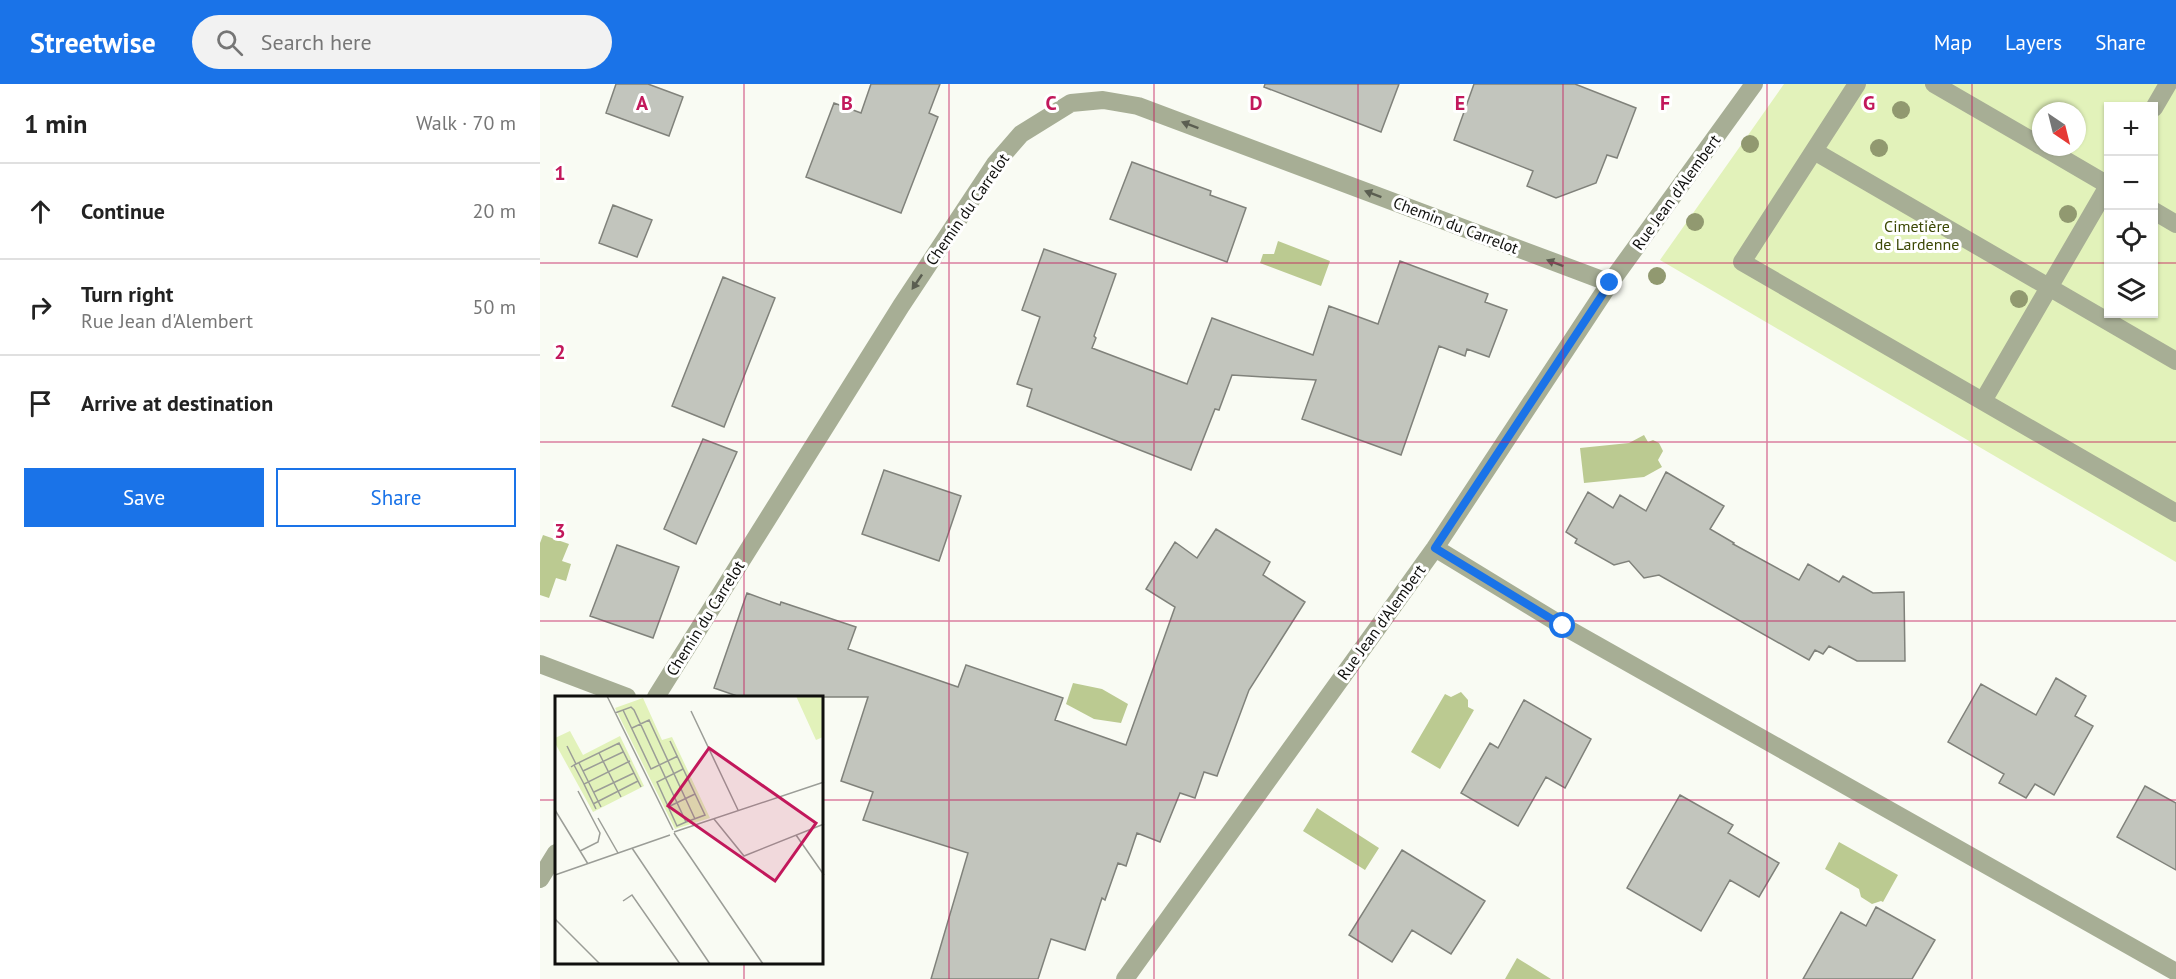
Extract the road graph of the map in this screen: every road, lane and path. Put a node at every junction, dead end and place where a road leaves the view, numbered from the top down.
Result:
1 (1754, 84) edge
2 (1857, 84) edge
3 (1934, 84) edge
4 (2168, 84) edge
5 (2158, 102) edge
6 (2032, 140) edge
7 (1814, 151) junction
8 (2059, 156) edge
9 (2104, 182) edge
10 (2104, 194) edge
11 (2158, 213) edge
12 (2176, 224) edge
13 (1610, 283) junction
14 (2049, 287) junction
15 (2176, 361) edge
16 (1983, 401) junction
17 (2176, 513) edge
18 (1435, 548) junction
19 (540, 664) edge
20 (624, 696) edge
21 (657, 696) edge
22 (555, 856) edge
23 (540, 879) edge
24 (2176, 972) edge
25 (1125, 979) edge

1 - 13 street, Rue Jean d'Alembert
2 - 7 street
3 - 6 street
4 - 5 street
7 - 14 street
7 - 16 street
8 - 9 street
10 - 14 street
11 - 12 street
13 - 18 street, Rue Jean d'Alembert
13 -> 21 street, Chemin du Carrelot
14 - 15 street
14 - 16 street
16 - 17 street
18 - 24 street
18 - 25 street, Rue Jean d'Alembert
19 - 20 street
22 - 23 street

